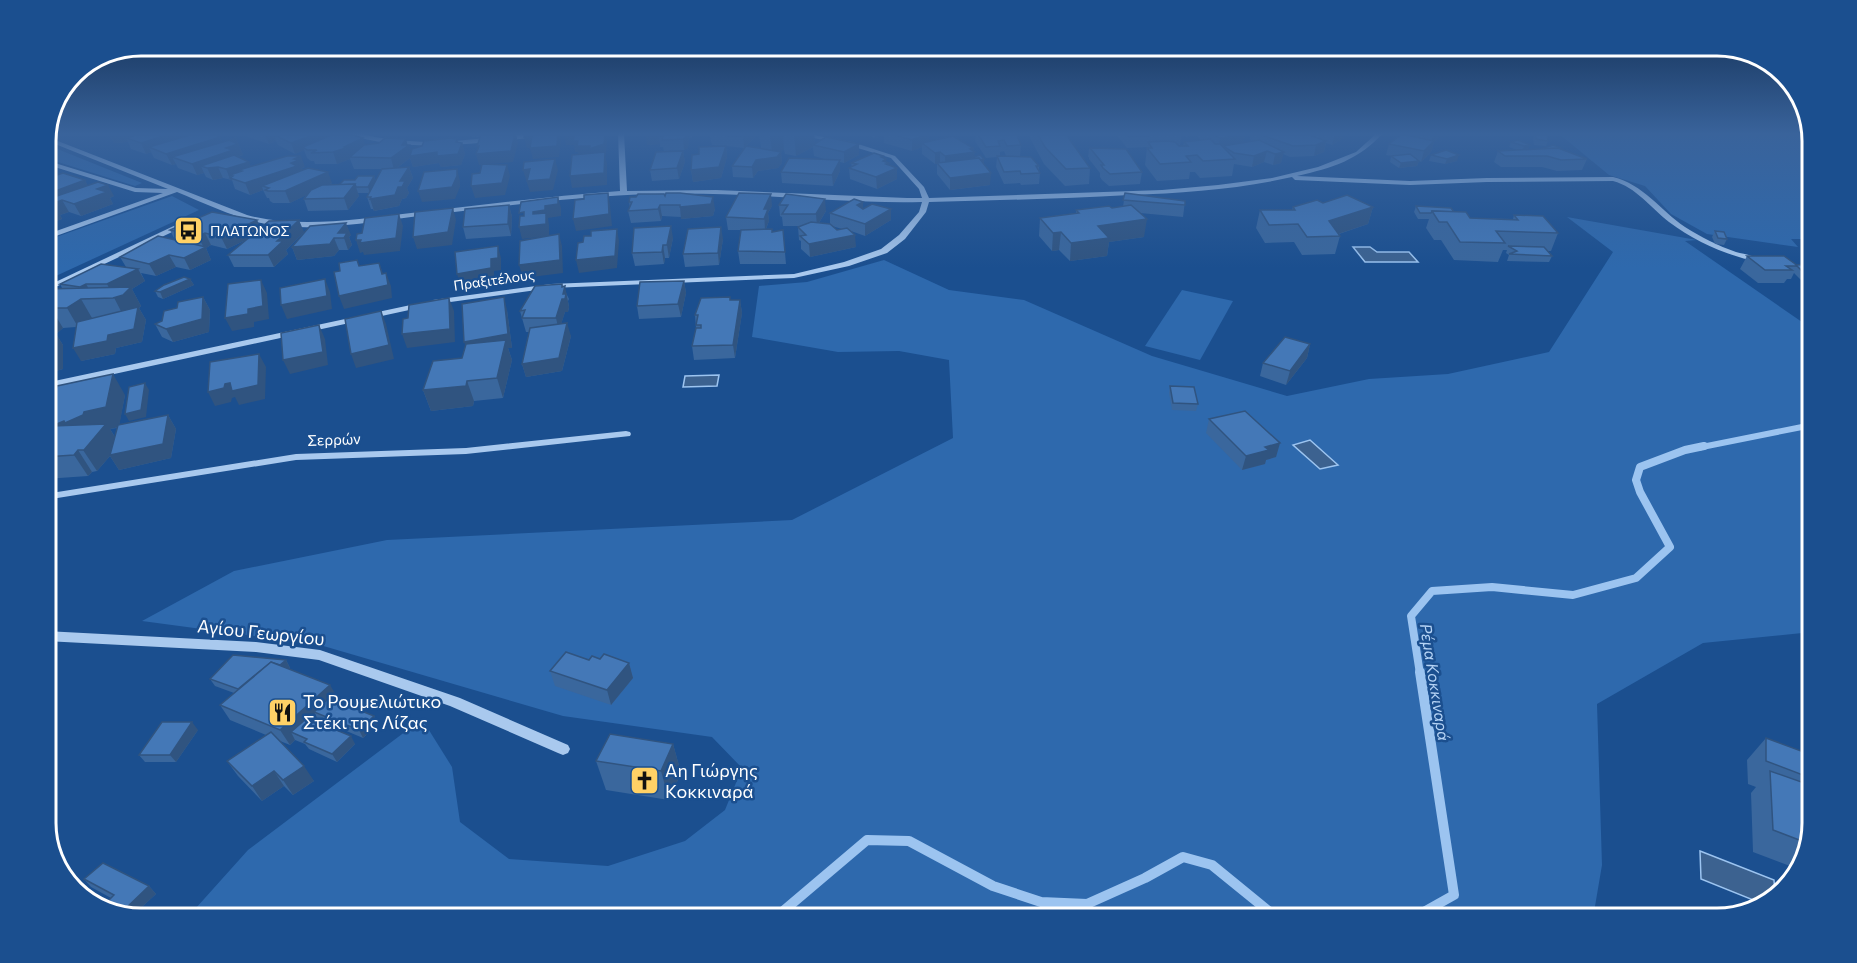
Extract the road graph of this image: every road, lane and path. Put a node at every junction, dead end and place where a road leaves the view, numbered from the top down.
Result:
1 (96, 178) edge
2 (149, 178) edge
3 (623, 178) edge
4 (913, 178) edge
5 (1283, 178) joint
6 (177, 190) junction
7 (624, 193) junction
8 (926, 200) junction
9 (222, 208) junction
10 (212, 213) edge
11 (192, 222) edge
12 (56, 234) edge
13 (1767, 262) edge
14 (56, 285) edge
15 (56, 384) edge
16 (626, 434) dead end
17 (56, 495) edge
18 (56, 637) edge
19 (563, 749) dead end

1 - 6 street
2 - 6 street
3 - 7 street
4 - 8 street
5 - 8 street
5 - 13 street
6 - 9 street
6 - 12 street
7 - 8 street
7 - 9 street
8 - 15 street, Πραξιτέλους
9 - 10 street
11 - 14 street
16 - 17 street, Σερρών
18 - 19 street, Αγίου Γεωργίου

